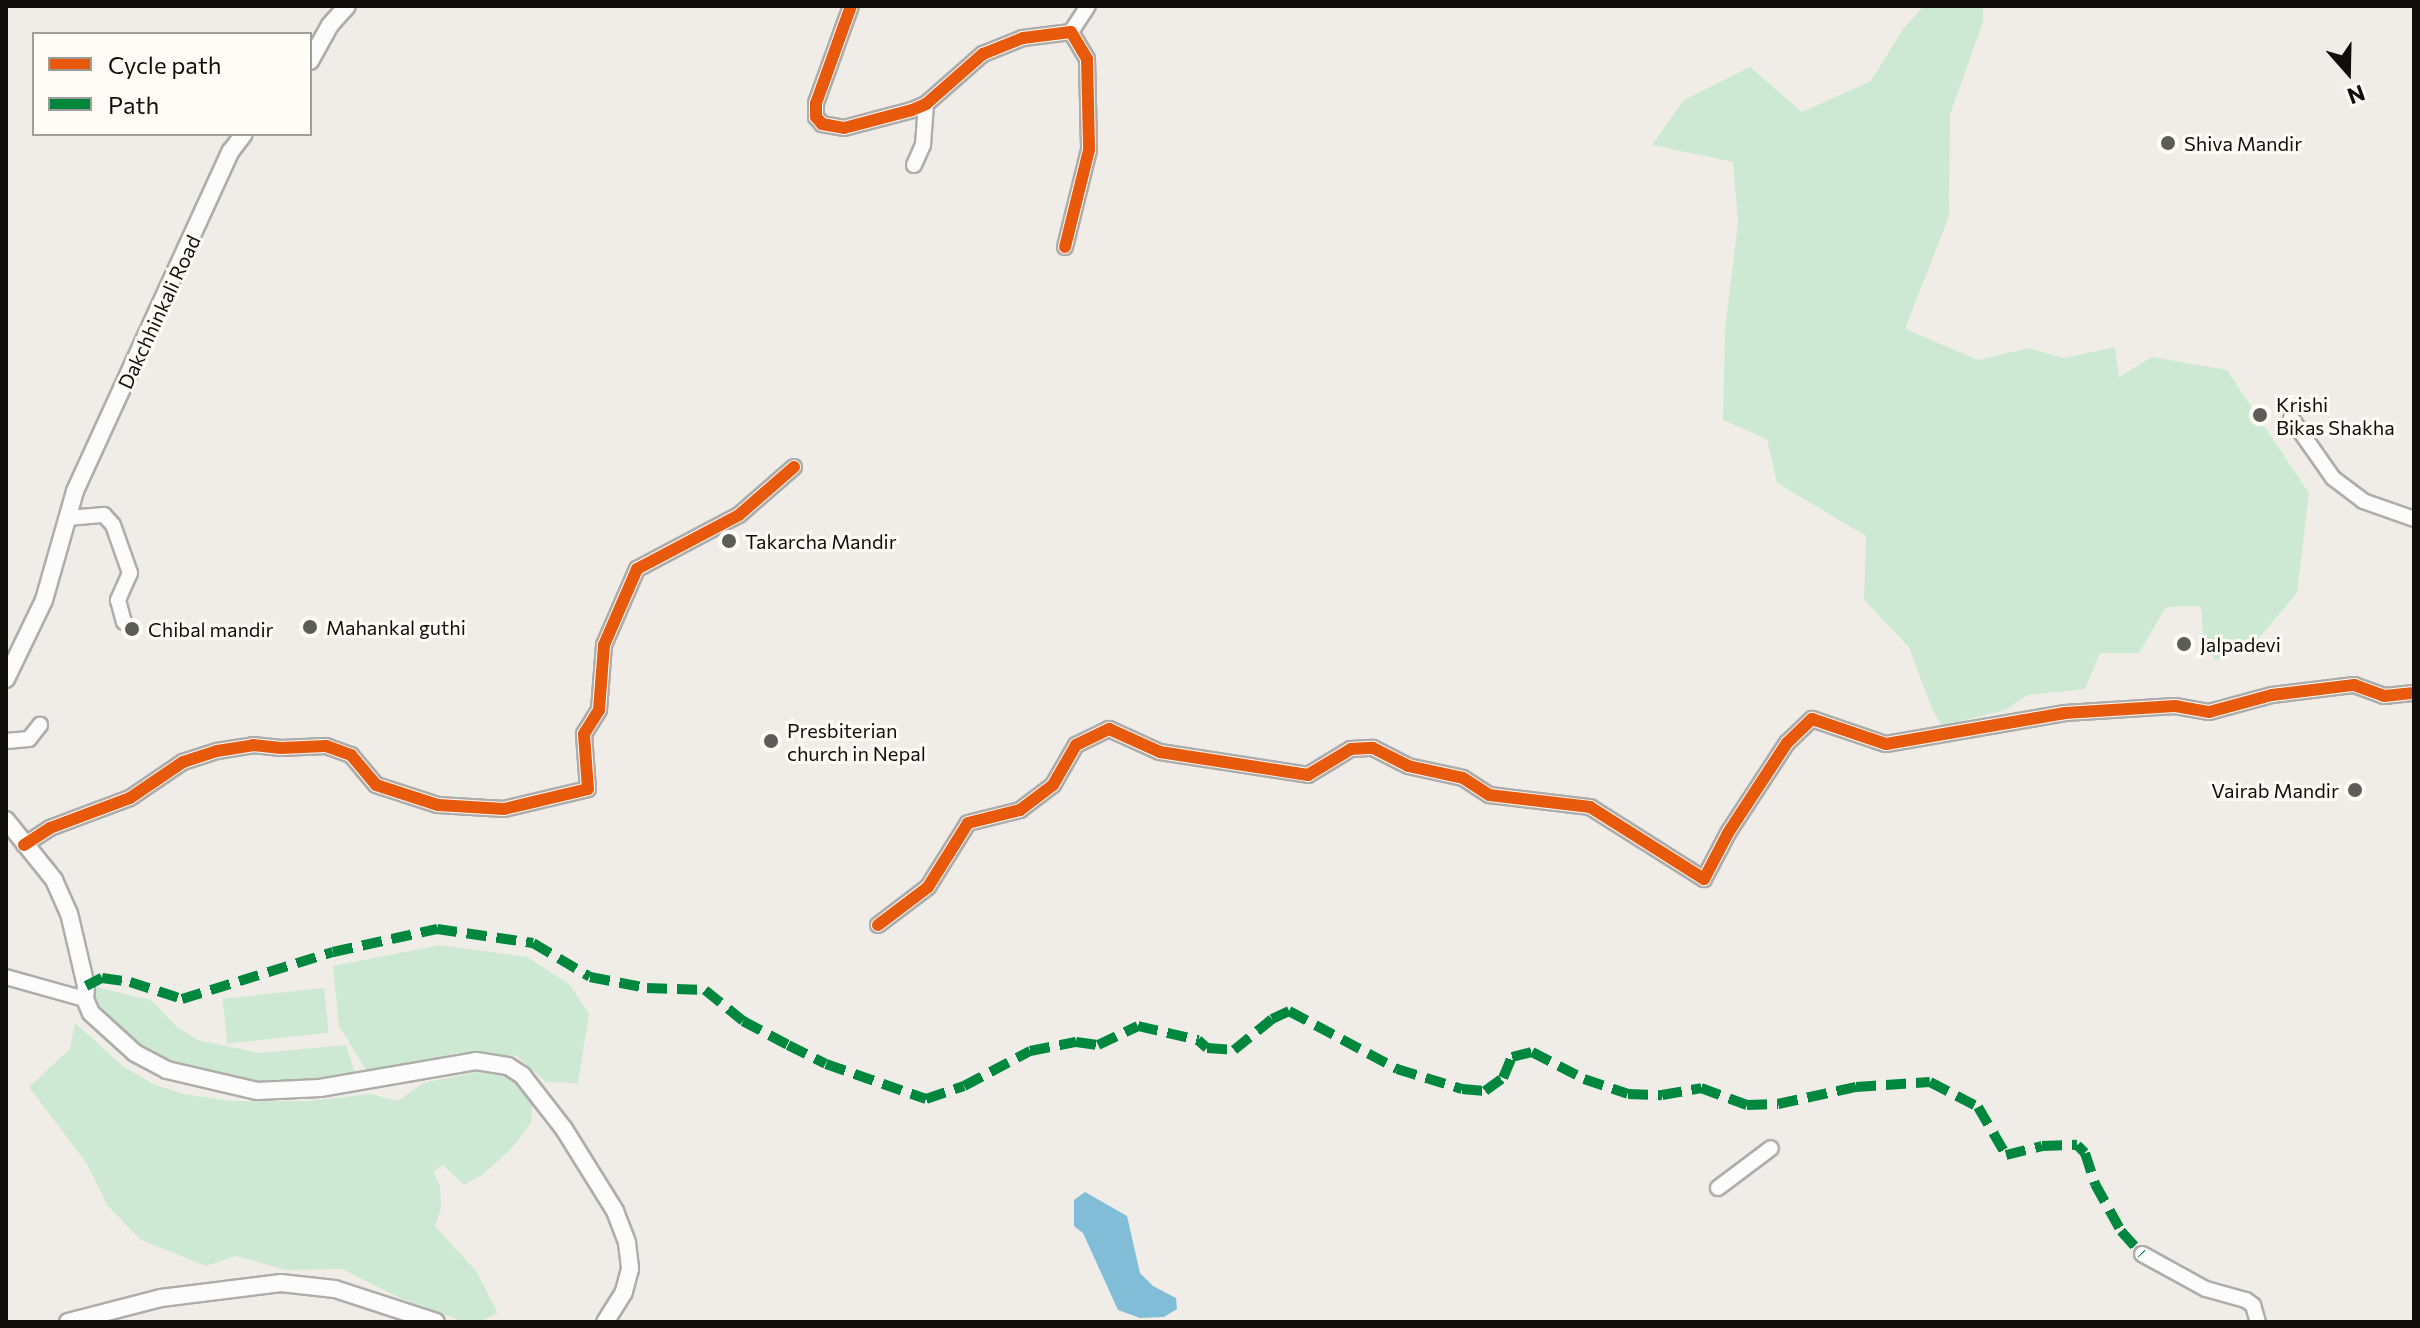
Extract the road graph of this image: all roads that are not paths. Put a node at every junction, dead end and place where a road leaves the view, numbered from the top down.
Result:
1 (347, 6) edge
2 (851, 6) edge
3 (1088, 6) edge
4 (1071, 32) junction
5 (312, 57) edge
6 (926, 104) junction
7 (242, 136) edge
8 (914, 165) dead end
9 (1065, 247) dead end
10 (2291, 418) dead end
11 (794, 467) dead end
12 (68, 518) junction
13 (2414, 519) edge
14 (124, 622) dead end
15 (6, 679) edge
16 (2414, 693) edge
17 (40, 725) dead end
18 (6, 741) edge
19 (6, 820) edge
20 (24, 845) junction
21 (878, 925) dead end
22 (6, 977) edge
23 (85, 999) junction
24 (1771, 1148) dead end
25 (1718, 1188) dead end
26 (2142, 1254) dead end
27 (68, 1322) edge
28 (436, 1322) edge
29 (605, 1322) edge
30 (2258, 1322) edge

1 - 5 main road
2 - 6 street
3 - 4 street
4 - 6 street
4 - 9 street
6 - 8 street
7 - 12 main road, Dakchhinkali Road
10 - 13 street
11 - 20 street
12 - 14 street
12 - 15 main road, Dakchhinkali Road
16 - 21 street
17 - 18 street
19 - 20 main road
20 - 23 main road
22 - 23 street
23 - 29 main road
24 - 25 street
26 - 30 street
27 - 28 main road

